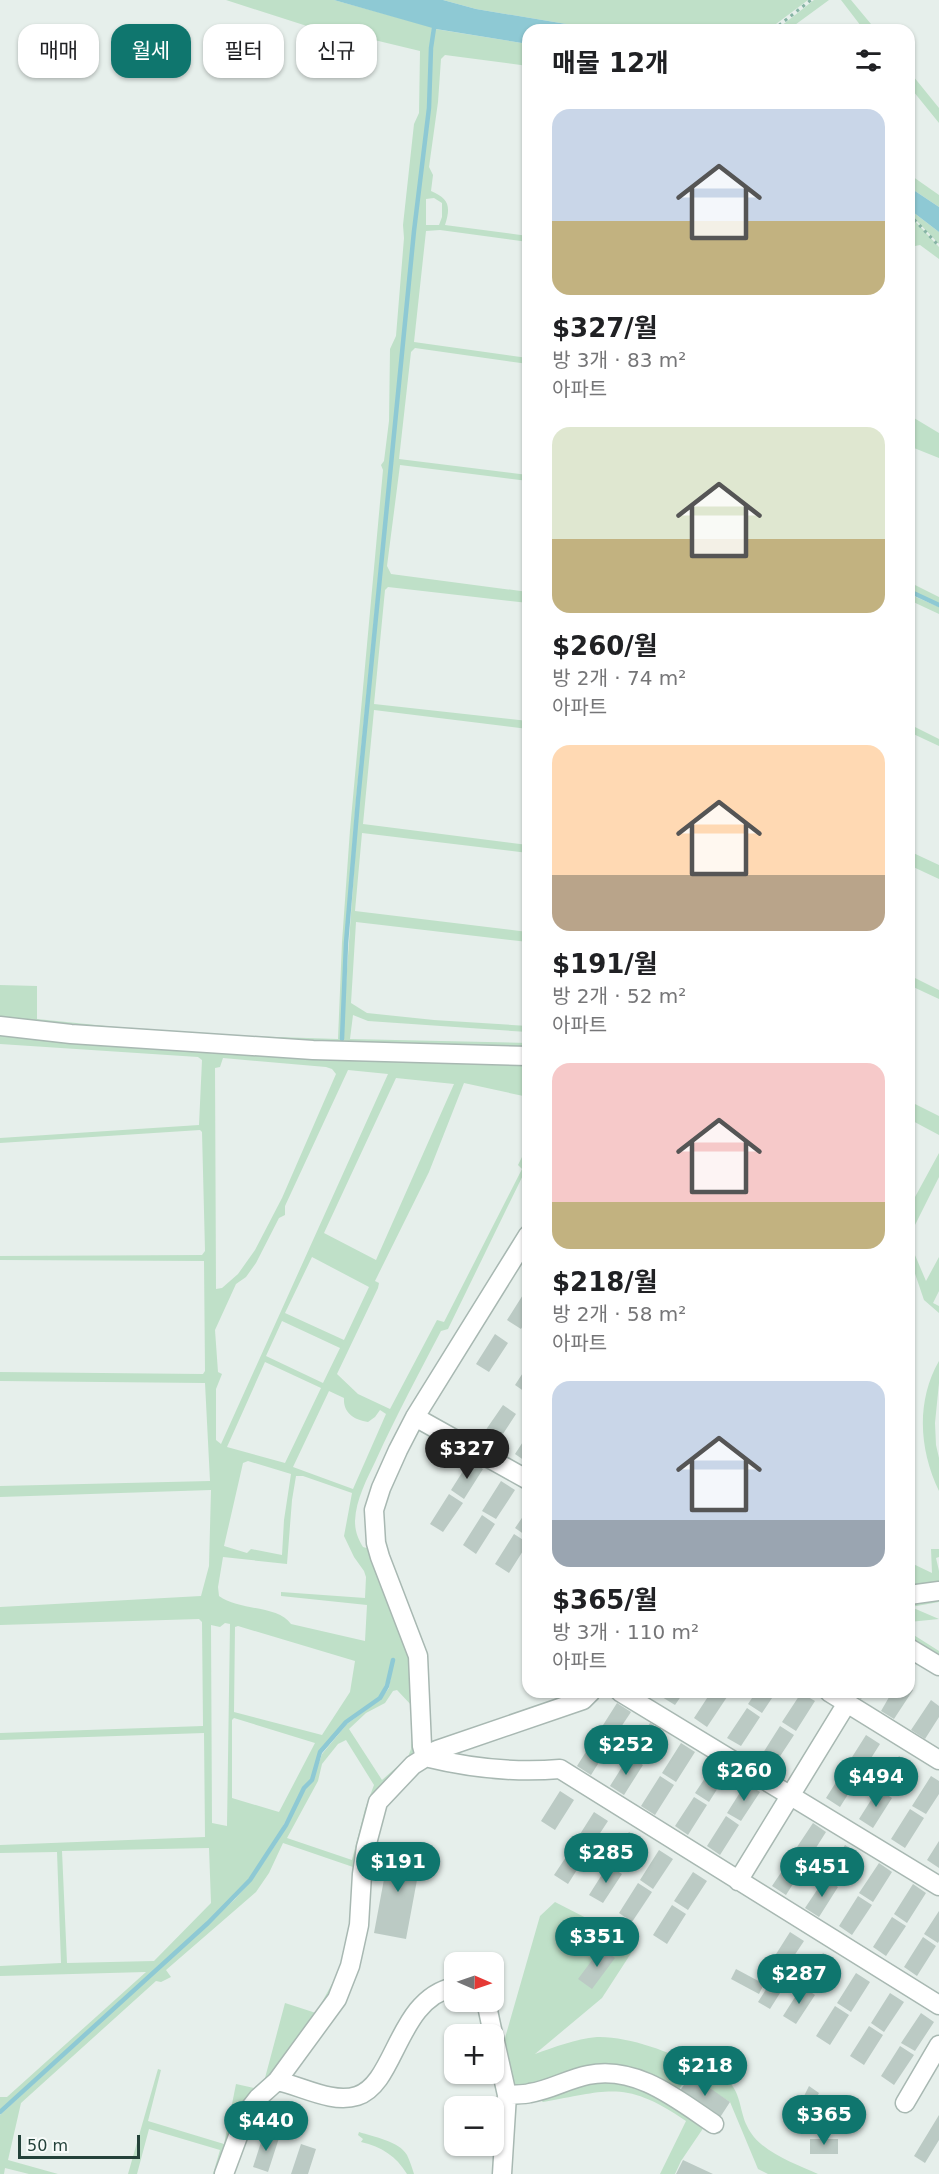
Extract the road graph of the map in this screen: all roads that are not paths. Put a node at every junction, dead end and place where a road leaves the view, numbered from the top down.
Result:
1 (0, 1026) edge
2 (522, 1056) edge
3 (522, 1245) edge
4 (415, 1417) junction
5 (522, 1477) edge
6 (939, 1592) edge
7 (915, 1594) edge
8 (915, 1652) edge
9 (939, 1666) edge
10 (585, 1698) edge
11 (630, 1698) edge
12 (839, 1698) edge
13 (847, 1703) junction
14 (425, 1757) junction
15 (939, 1760) edge
16 (789, 1795) junction
17 (738, 1881) junction
18 (939, 1886) edge
19 (444, 1990) edge
20 (939, 2005) edge
21 (939, 2045) edge
22 (277, 2082) junction
23 (504, 2082) edge
24 (507, 2095) junction
25 (905, 2103) dead end
26 (714, 2124) dead end
27 (224, 2174) edge
28 (502, 2174) edge

1 - 2 street
3 - 4 street
4 - 5 street
4 - 14 street
6 - 7 street
8 - 9 street
10 - 14 street
11 - 16 street
12 - 13 street
13 - 15 street
13 - 16 street
14 - 17 street
14 - 22 street
16 - 17 street
16 - 18 street
17 - 20 street
19 - 22 street
21 - 25 street
22 - 27 street
23 - 24 street
24 - 26 street
24 - 28 street

